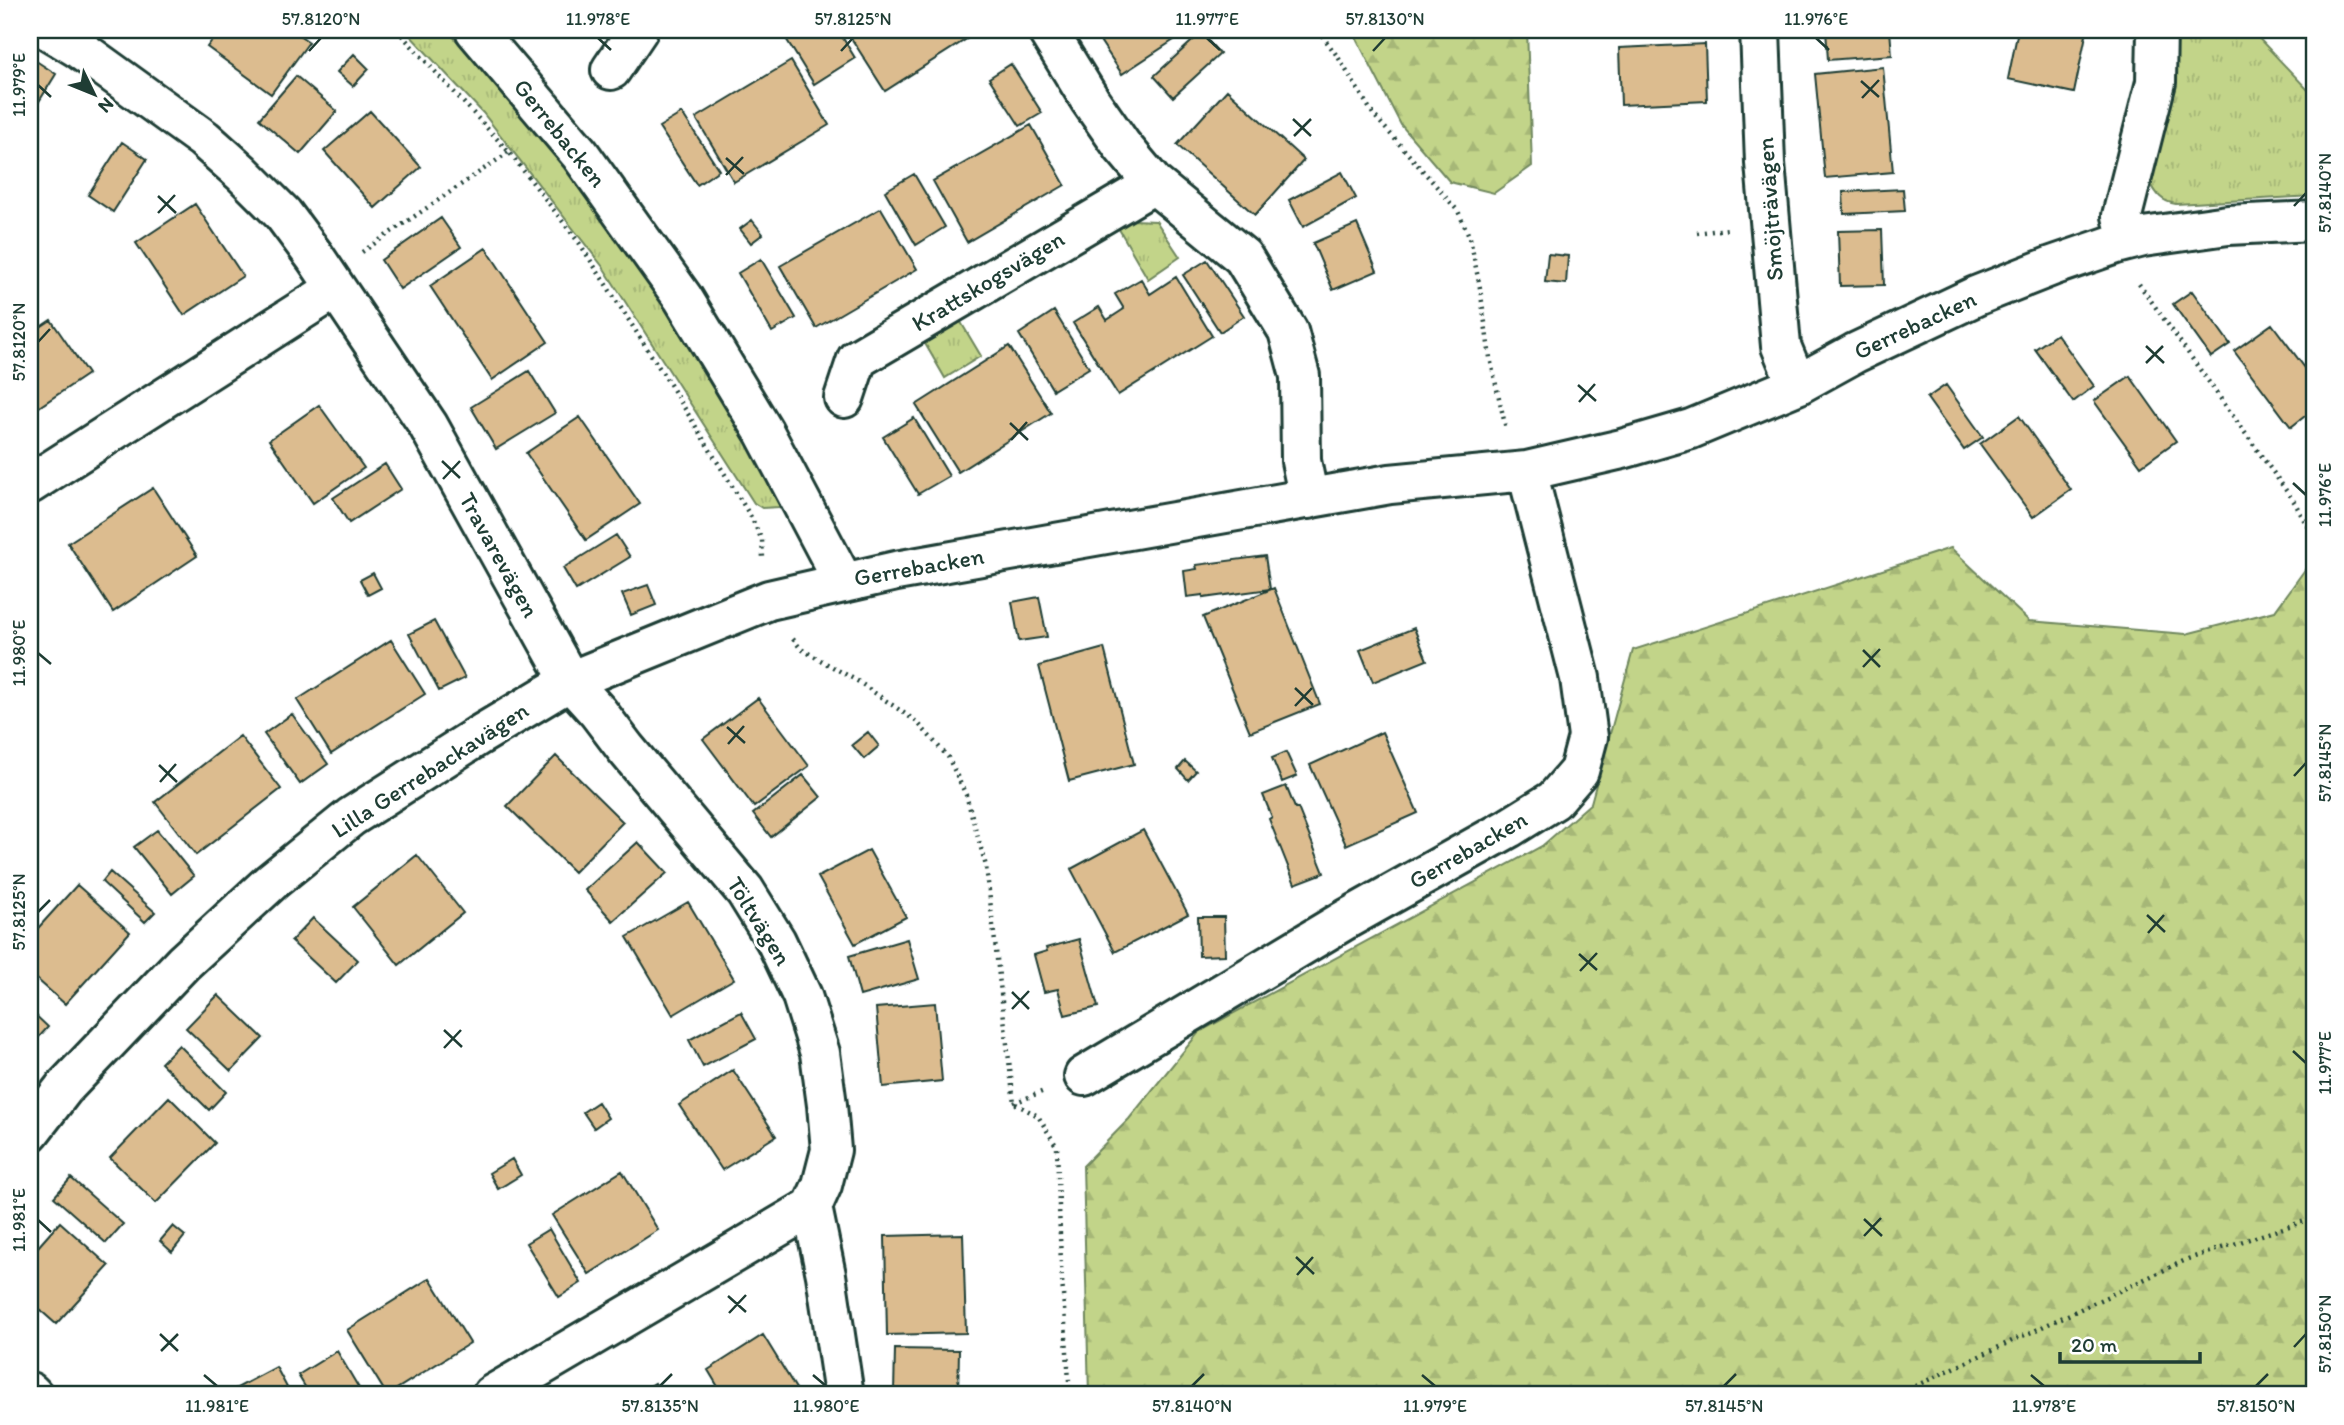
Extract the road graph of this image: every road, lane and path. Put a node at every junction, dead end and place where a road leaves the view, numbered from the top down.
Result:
1 (48, 30) edge
2 (397, 30) edge
3 (475, 30) edge
4 (638, 30) edge
5 (1047, 30) edge
6 (1318, 30) edge
7 (1760, 30) edge
8 (2157, 30) edge
9 (611, 70) dead end
10 (509, 152) junction
11 (1154, 184) junction
12 (2314, 221) edge
13 (2122, 242) junction
14 (331, 282) junction
15 (1797, 385) junction
16 (844, 398) dead end
17 (1522, 472) junction
18 (30, 484) edge
19 (1309, 499) junction
20 (2314, 539) edge
21 (844, 583) junction
22 (769, 600) junction
23 (570, 681) junction
24 (1084, 1076) dead end
25 (30, 1132) edge
26 (812, 1207) junction
27 (2314, 1218) edge
28 (492, 1395) edge
29 (844, 1395) edge
30 (1070, 1395) edge
31 (1896, 1395) edge

1 - 14 street, Travarevägen
2 - 10 path
3 - 21 street, Gerrebacken
4 - 9 street
5 - 11 street
6 - 17 path
7 - 15 street, Smöjträvägen
8 - 13 street
10 - 14 path
10 - 22 path
11 - 16 street, Krattskogsvägen
11 - 19 street
12 - 13 street, Gerrebacken
13 - 15 street, Gerrebacken
13 - 20 path
14 - 18 street
14 - 23 street, Travarevägen
15 - 17 street, Gerrebacken
17 - 19 street, Gerrebacken
17 - 24 street, Gerrebacken
19 - 21 street, Gerrebacken
21 - 22 street, Lilla Gerrebackavägen
22 - 23 street, Lilla Gerrebackavägen
22 - 30 path
23 - 25 street, Lilla Gerrebackavägen
23 - 26 street, Töltvägen
26 - 28 street
26 - 29 street
27 - 31 path

